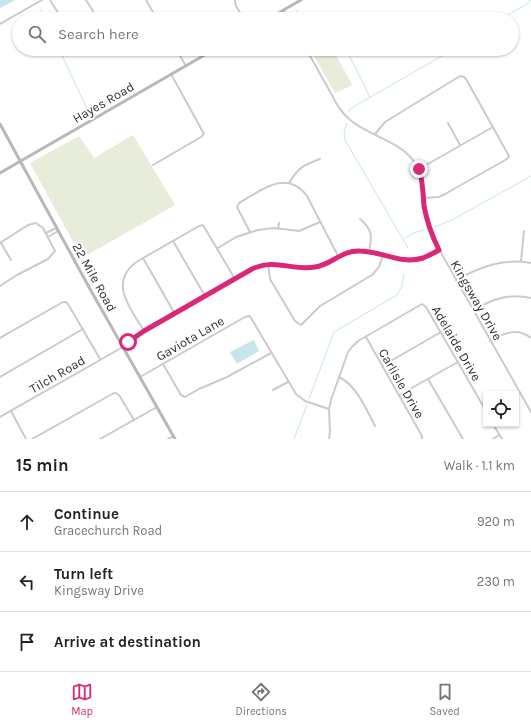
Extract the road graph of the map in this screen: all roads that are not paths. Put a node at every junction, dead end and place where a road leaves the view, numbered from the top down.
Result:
1 (42, 0) edge
2 (50, 0) edge
3 (86, 0) edge
4 (146, 0) edge
5 (235, 0) edge
6 (301, 0) edge
7 (283, 10) joint
8 (21, 12) edge
9 (58, 12) edge
10 (94, 12) edge
11 (153, 12) edge
12 (240, 12) edge
13 (280, 12) edge
14 (12, 17) edge
15 (0, 24) edge
16 (180, 56) edge
17 (203, 56) edge
18 (310, 56) edge
19 (186, 66) junction
20 (171, 74) junction
21 (448, 123) dead end
22 (0, 124) edge
23 (493, 127) junction
24 (375, 134) junction
25 (460, 145) junction
26 (320, 159) dead end
27 (20, 161) junction
28 (153, 165) dead end
29 (419, 169) junction
30 (0, 173) edge
31 (289, 183) junction
32 (424, 198) junction
33 (360, 218) dead end
34 (320, 222) junction
35 (279, 223) dead end
36 (56, 228) junction
37 (278, 229) junction
38 (58, 231) junction
39 (524, 231) dead end
40 (250, 232) junction
41 (46, 233) junction
42 (48, 237) junction
43 (173, 241) junction
44 (0, 243) edge
45 (217, 248) junction
46 (439, 250) junction
47 (369, 252) junction
48 (383, 255) junction
49 (338, 256) junction
50 (142, 258) junction
51 (11, 260) dead end
52 (522, 261) junction
53 (531, 263) edge
54 (268, 264) junction
55 (235, 279) junction
56 (456, 280) junction
57 (0, 286) edge
58 (205, 296) junction
59 (531, 298) edge
60 (473, 310) junction
61 (174, 314) junction
62 (83, 329) junction
63 (144, 331) junction
64 (441, 332) junction
65 (366, 337) junction
66 (0, 338) edge
67 (531, 338) edge
68 (490, 341) junction
69 (123, 347) junction
70 (271, 352) junction
71 (100, 360) junction
72 (458, 362) junction
73 (163, 364) junction
74 (382, 366) junction
75 (0, 377) edge
76 (140, 377) junction
77 (339, 377) junction
78 (428, 379) junction
79 (288, 382) junction
80 (273, 390) dead end
81 (399, 396) junction
82 (157, 406) junction
83 (483, 407) edge
84 (329, 409) junction
85 (11, 411) junction
86 (531, 412) edge
87 (0, 417) edge
88 (134, 420) junction
89 (375, 426) dead end
90 (495, 427) edge
91 (500, 435) junction
92 (174, 437) edge
93 (26, 439) edge
94 (32, 439) edge
95 (100, 439) edge
96 (168, 439) edge
97 (330, 439) edge
98 (422, 439) edge
99 (463, 439) edge
100 (493, 439) edge
101 (502, 439) edge

1 - 8 street
2 - 9 street
3 - 10 street
4 - 11 street
5 - 12 street
6 - 7 street
7 - 13 street
14 - 15 street
16 - 19 street
17 - 19 street, Hayes Road
18 - 24 street, Kingsway Drive
19 - 20 street, Hayes Road
20 - 27 street, Hayes Road
20 - 28 street
21 - 25 street
22 - 27 street, 22 Mile Road
23 - 24 street
23 - 25 street
23 - 32 street
24 - 29 street, Kingsway Drive
25 - 29 street
26 - 31 street
27 - 30 street, Hayes Road
27 - 36 street, 22 Mile Road
29 - 32 street, Kingsway Drive
31 - 34 street
31 - 40 street
32 - 46 street, Kingsway Drive
33 - 47 street
34 - 37 street
34 - 49 street
35 - 37 street
36 - 38 street, 22 Mile Road
36 - 41 street
37 - 40 street
38 - 42 street
38 - 69 street, 22 Mile Road
39 - 52 street
40 - 45 street
41 - 42 street
41 - 44 street
42 - 57 street
43 - 45 street
43 - 50 street
43 - 58 street
44 - 51 street
45 - 55 street
46 - 48 street
46 - 56 street, Kingsway Drive
47 - 48 street
47 - 49 street
48 - 54 street
49 - 54 street
50 - 61 street
50 - 63 street
52 - 53 street
52 - 56 street
54 - 55 street, Tilch Road
55 - 58 street, Tilch Road
56 - 60 street, Kingsway Drive
58 - 61 street, Tilch Road
59 - 60 street
60 - 68 street, Kingsway Drive
61 - 63 street, Tilch Road
62 - 66 street
62 - 71 street
62 - 75 street
63 - 69 street, Tilch Road
64 - 65 street, Adelaide Drive
64 - 72 street, Adelaide Drive
64 - 74 street
65 - 74 street, Carlisle Drive
65 - 77 street
67 - 68 street
68 - 86 street, Kingsway Drive
69 - 71 street, Tilch Road
69 - 76 street, 22 Mile Road
70 - 73 street
70 - 73 street, Gaviota Lane
70 - 79 street
71 - 85 street, Tilch Road
72 - 78 street
72 - 83 street, Adelaide Drive
73 - 76 street, Gaviota Lane
74 - 81 street, Carlisle Drive
76 - 82 street, 22 Mile Road
77 - 84 street
77 - 89 street
78 - 81 street
78 - 99 street
79 - 80 street
79 - 84 street
81 - 98 street, Carlisle Drive
82 - 88 street
82 - 92 street, 22 Mile Road
84 - 97 street
85 - 87 street, Tilch Road
85 - 93 street
88 - 94 street
88 - 95 street
90 - 91 street
91 - 100 street
91 - 101 street
92 - 96 street

